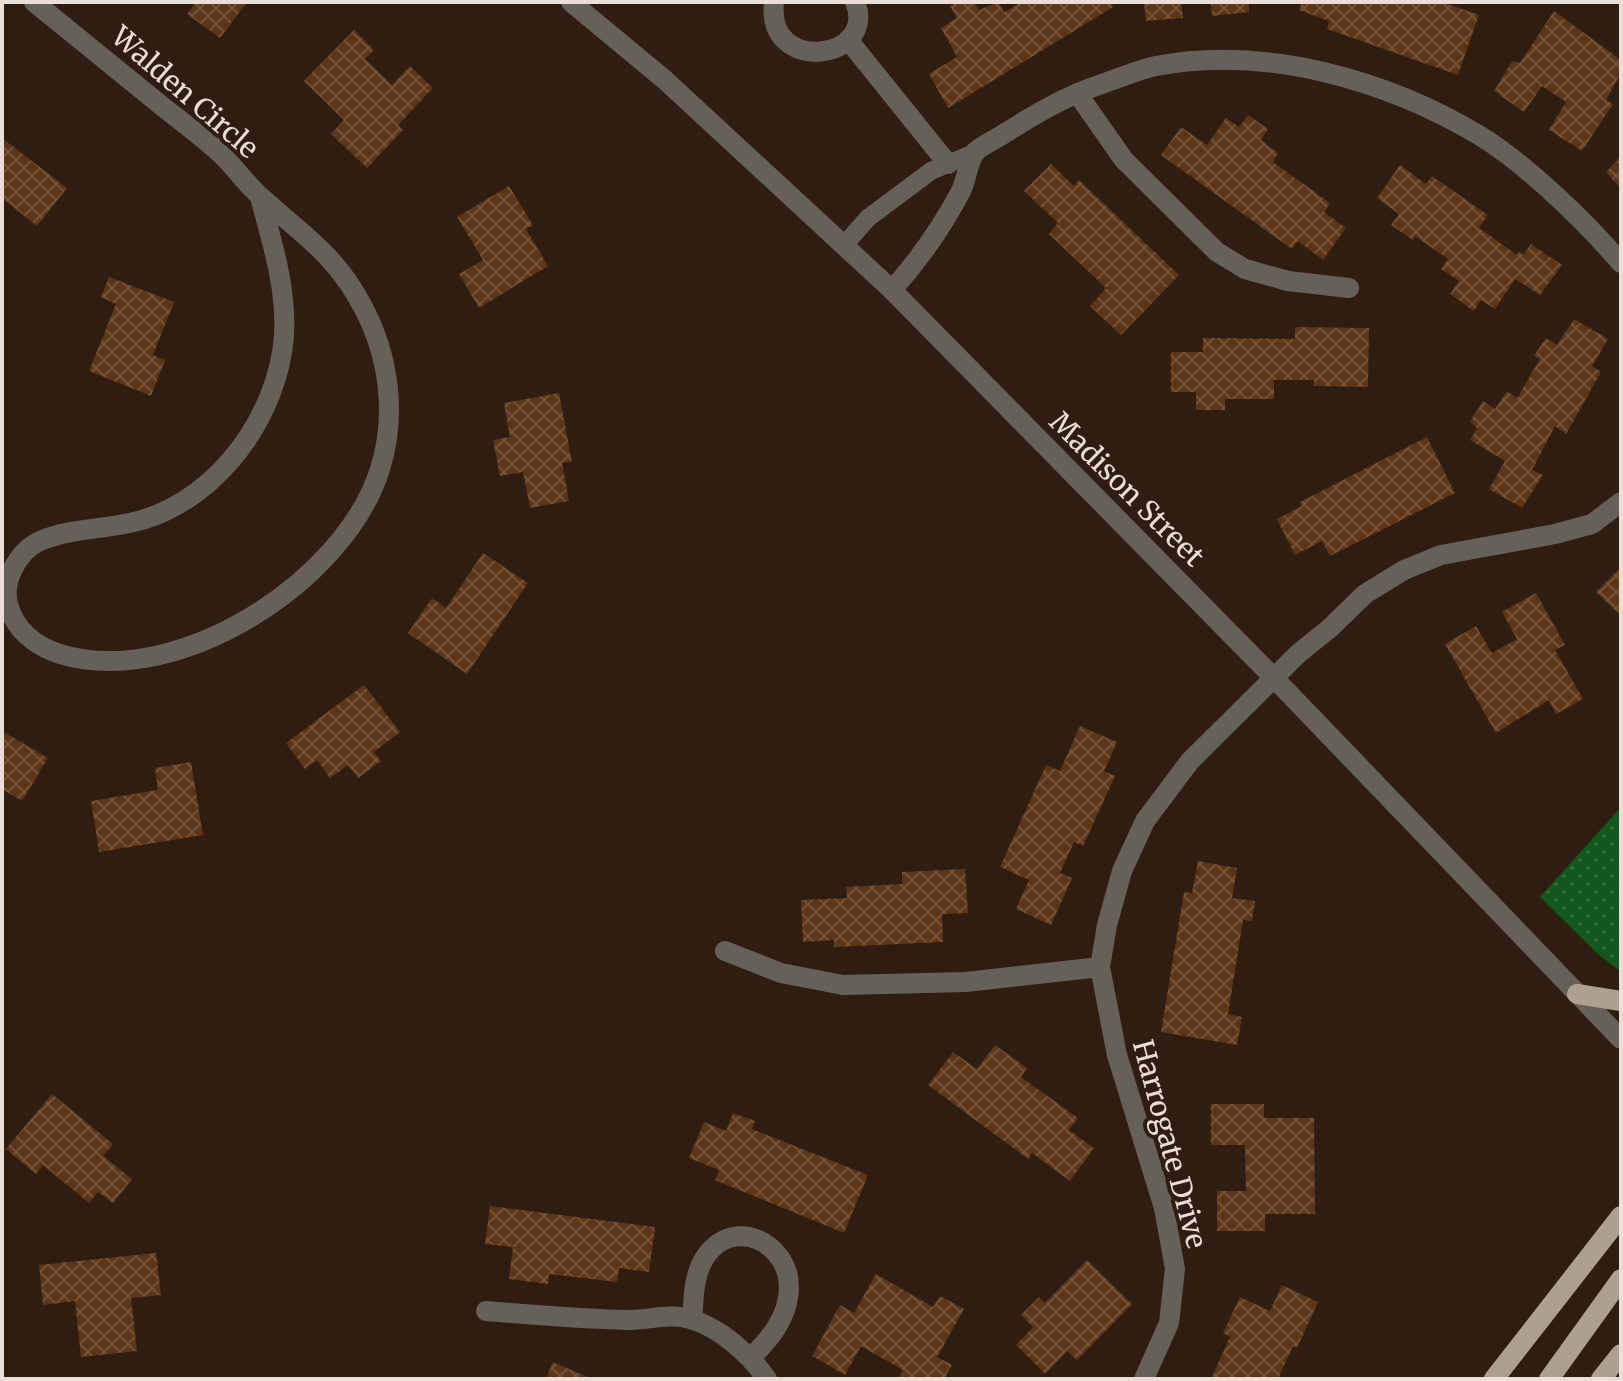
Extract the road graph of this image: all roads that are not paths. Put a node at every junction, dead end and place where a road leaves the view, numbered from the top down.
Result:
1 (34, 2) edge
2 (571, 2) edge
3 (774, 2) edge
4 (855, 2) edge
5 (849, 41) junction
6 (1077, 93) junction
7 (974, 153) junction
8 (948, 164) junction
9 (260, 197) junction
10 (845, 244) junction
11 (1621, 263) edge
12 (1349, 288) dead end
13 (892, 290) junction
14 (1621, 502) edge
15 (1274, 678) junction
16 (725, 951) dead end
17 (1100, 967) junction
18 (1577, 994) junction
19 (1621, 1001) edge
20 (1621, 1039) edge
21 (1621, 1216) edge
22 (1621, 1279) edge
23 (486, 1311) dead end
24 (692, 1319) junction
25 (1621, 1354) edge
26 (751, 1357) junction
27 (1608, 1374) edge
28 (767, 1379) edge
29 (1144, 1379) edge
30 (1494, 1379) edge
31 (1549, 1379) edge

1 - 9 street, Walden Circle
2 - 10 street, Madison Street
3 - 5 street
4 - 5 street
5 - 8 street
6 - 7 street
6 - 11 street
6 - 12 street
7 - 8 lane
7 - 13 street
8 - 10 lane
9 - 9 street, Walden Circle
10 - 13 street, Madison Street
13 - 15 street, Madison Street
14 - 15 street, Harrogate Drive
15 - 17 street, Harrogate Drive
15 - 18 street, Madison Street
16 - 17 street
17 - 29 street, Harrogate Drive
18 - 19 main road
18 - 20 street, Madison Street
21 - 30 main road
22 - 31 main road
23 - 24 street
24 - 26 street
24 - 26 street
25 - 27 main road
26 - 28 street

